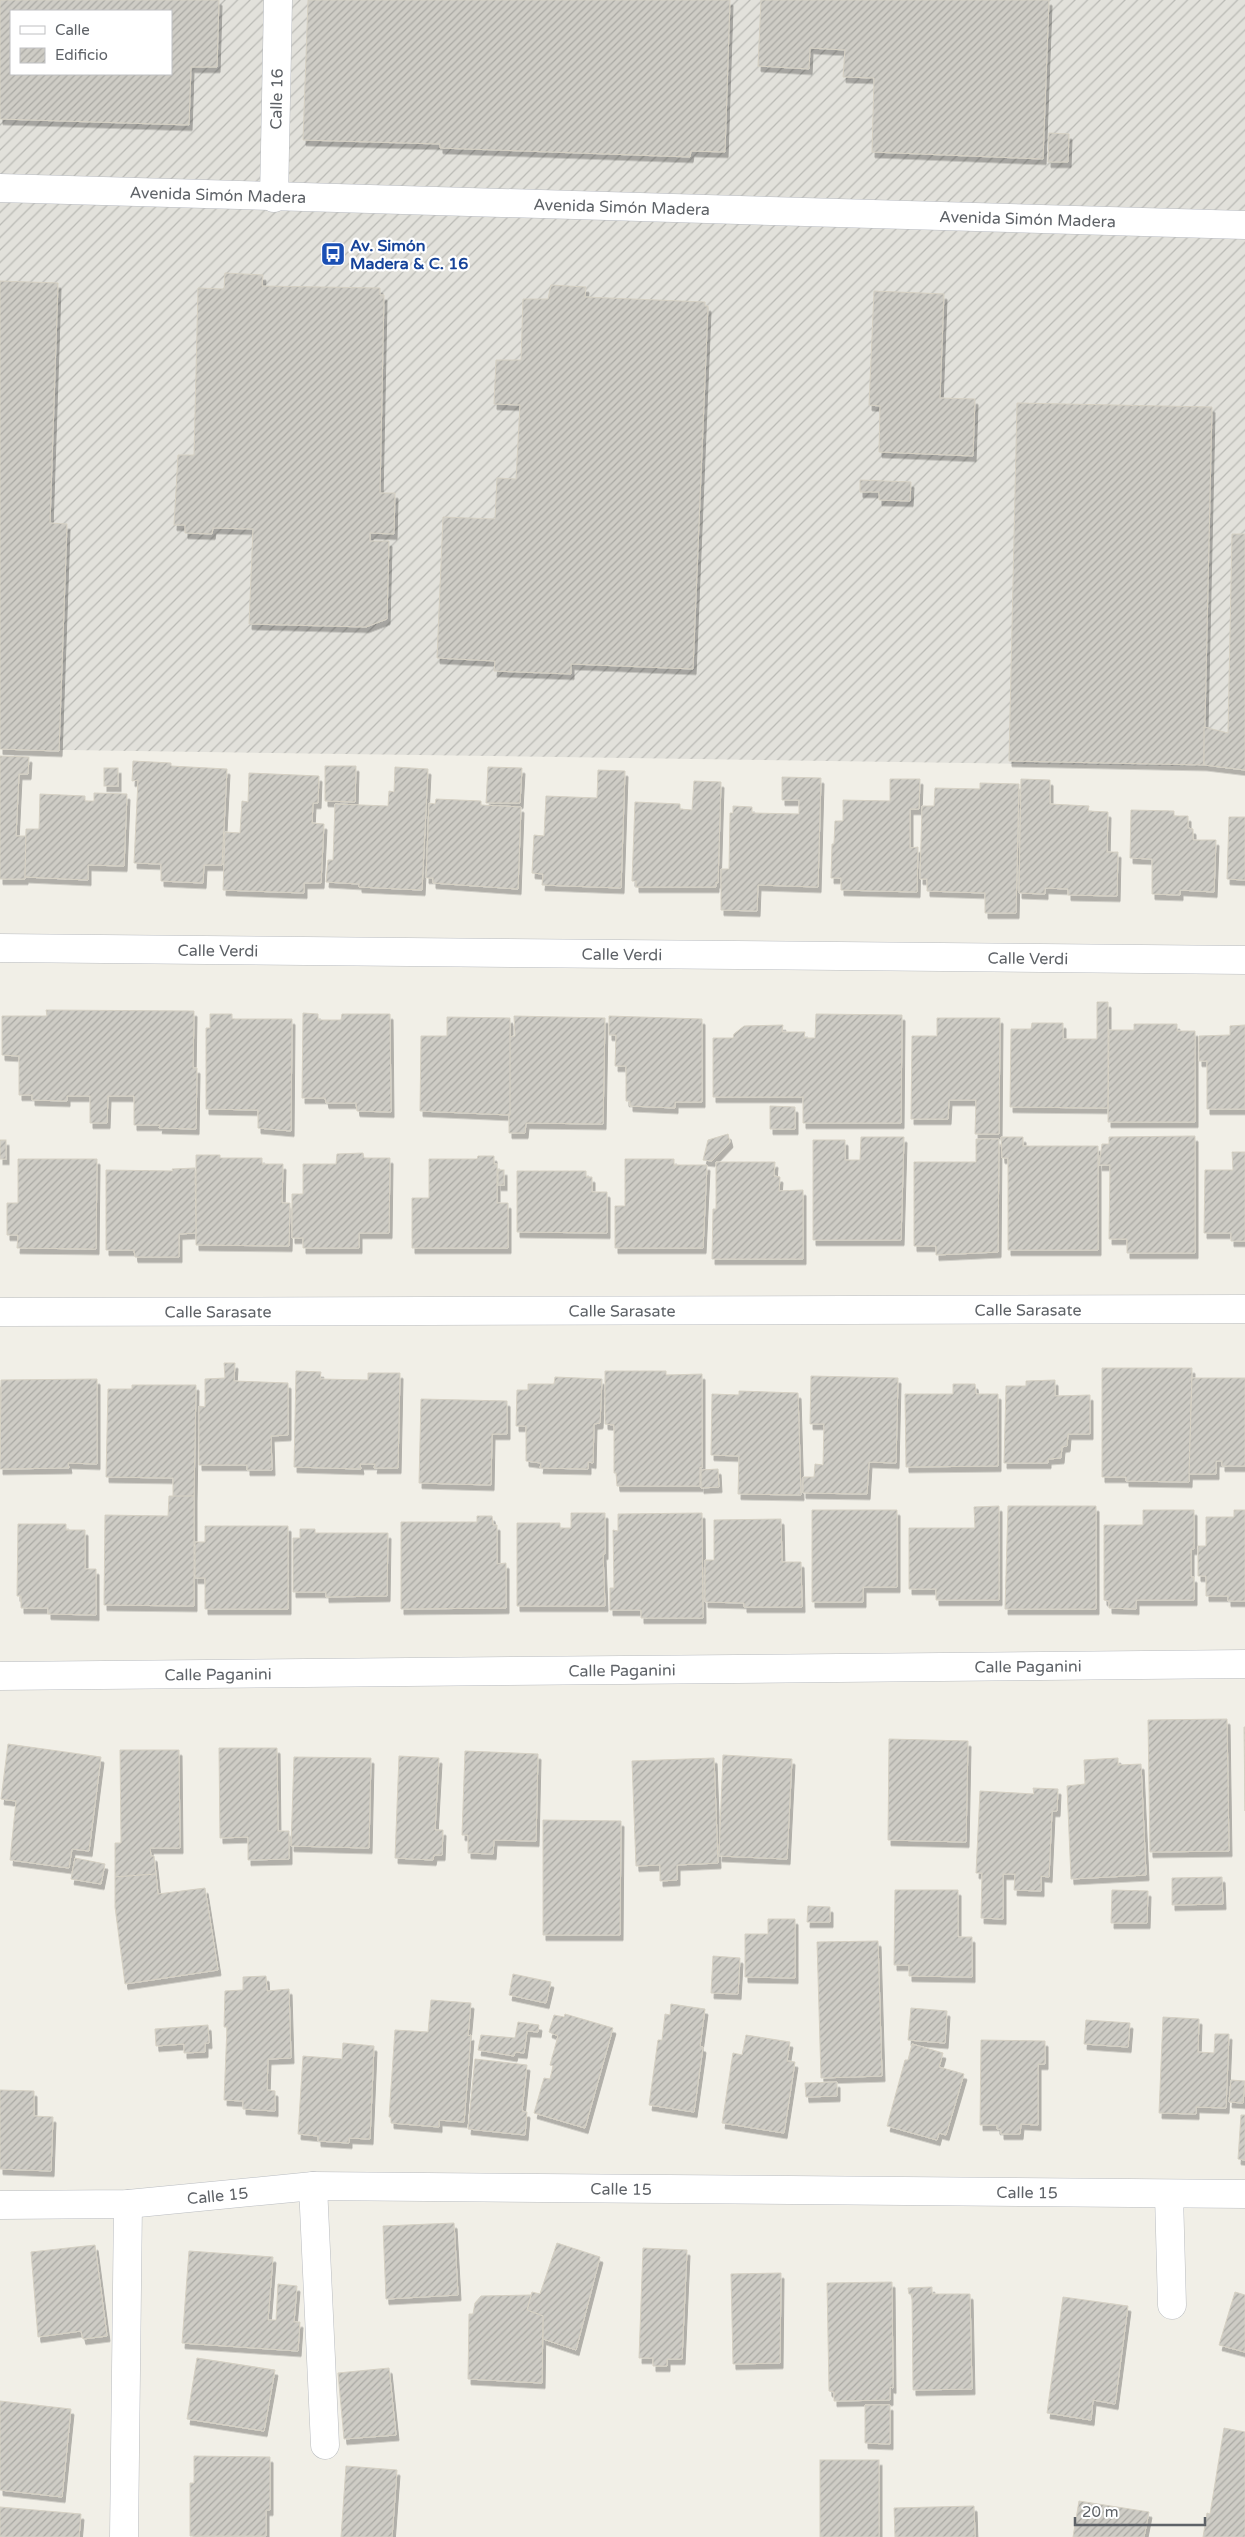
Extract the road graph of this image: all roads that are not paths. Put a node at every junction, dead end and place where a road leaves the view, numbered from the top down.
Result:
1 (278, 0) edge
2 (0, 188) edge
3 (274, 198) junction
4 (1245, 225) edge
5 (0, 948) edge
6 (1245, 960) edge
7 (1245, 1309) edge
8 (0, 1312) edge
9 (1245, 1664) edge
10 (0, 1676) edge
11 (313, 2186) junction
12 (1245, 2194) edge
13 (1169, 2195) junction
14 (128, 2204) junction
15 (0, 2205) edge
16 (1172, 2305) dead end
17 (325, 2445) dead end
18 (124, 2537) edge

1 - 3 street, Calle 16
2 - 3 street, Avenida Simón Madera
3 - 4 street, Avenida Simón Madera
5 - 6 street, Calle Verdi
7 - 8 street, Calle Sarasate
9 - 10 street, Calle Paganini
11 - 13 street, Calle 15
11 - 14 street, Calle 15
11 - 17 street
12 - 13 street, Calle 15
13 - 16 street
14 - 15 street, Calle 15
14 - 18 street

